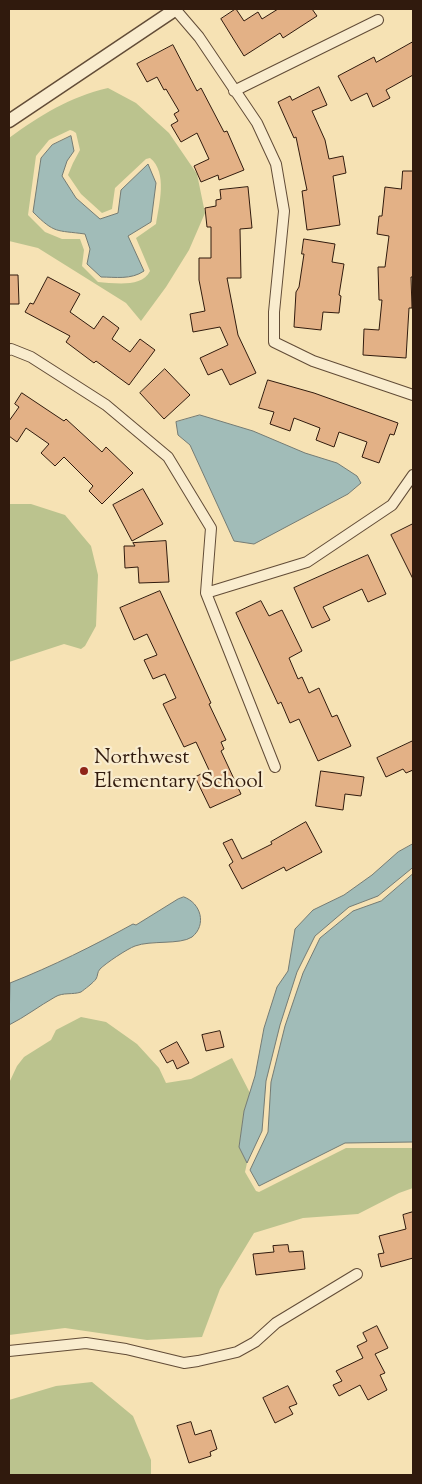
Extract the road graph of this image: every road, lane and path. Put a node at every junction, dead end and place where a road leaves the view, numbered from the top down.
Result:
1 (175, 9) edge
2 (378, 20) dead end
3 (234, 91) junction
4 (9, 121) edge
5 (9, 350) edge
6 (413, 395) edge
7 (413, 475) edge
8 (206, 593) junction
9 (275, 768) dead end
10 (358, 1274) dead end
11 (9, 1351) edge

1 - 3 street
1 - 4 street
2 - 3 street
3 - 6 street
5 - 8 street
7 - 8 street
8 - 9 street
10 - 11 street

